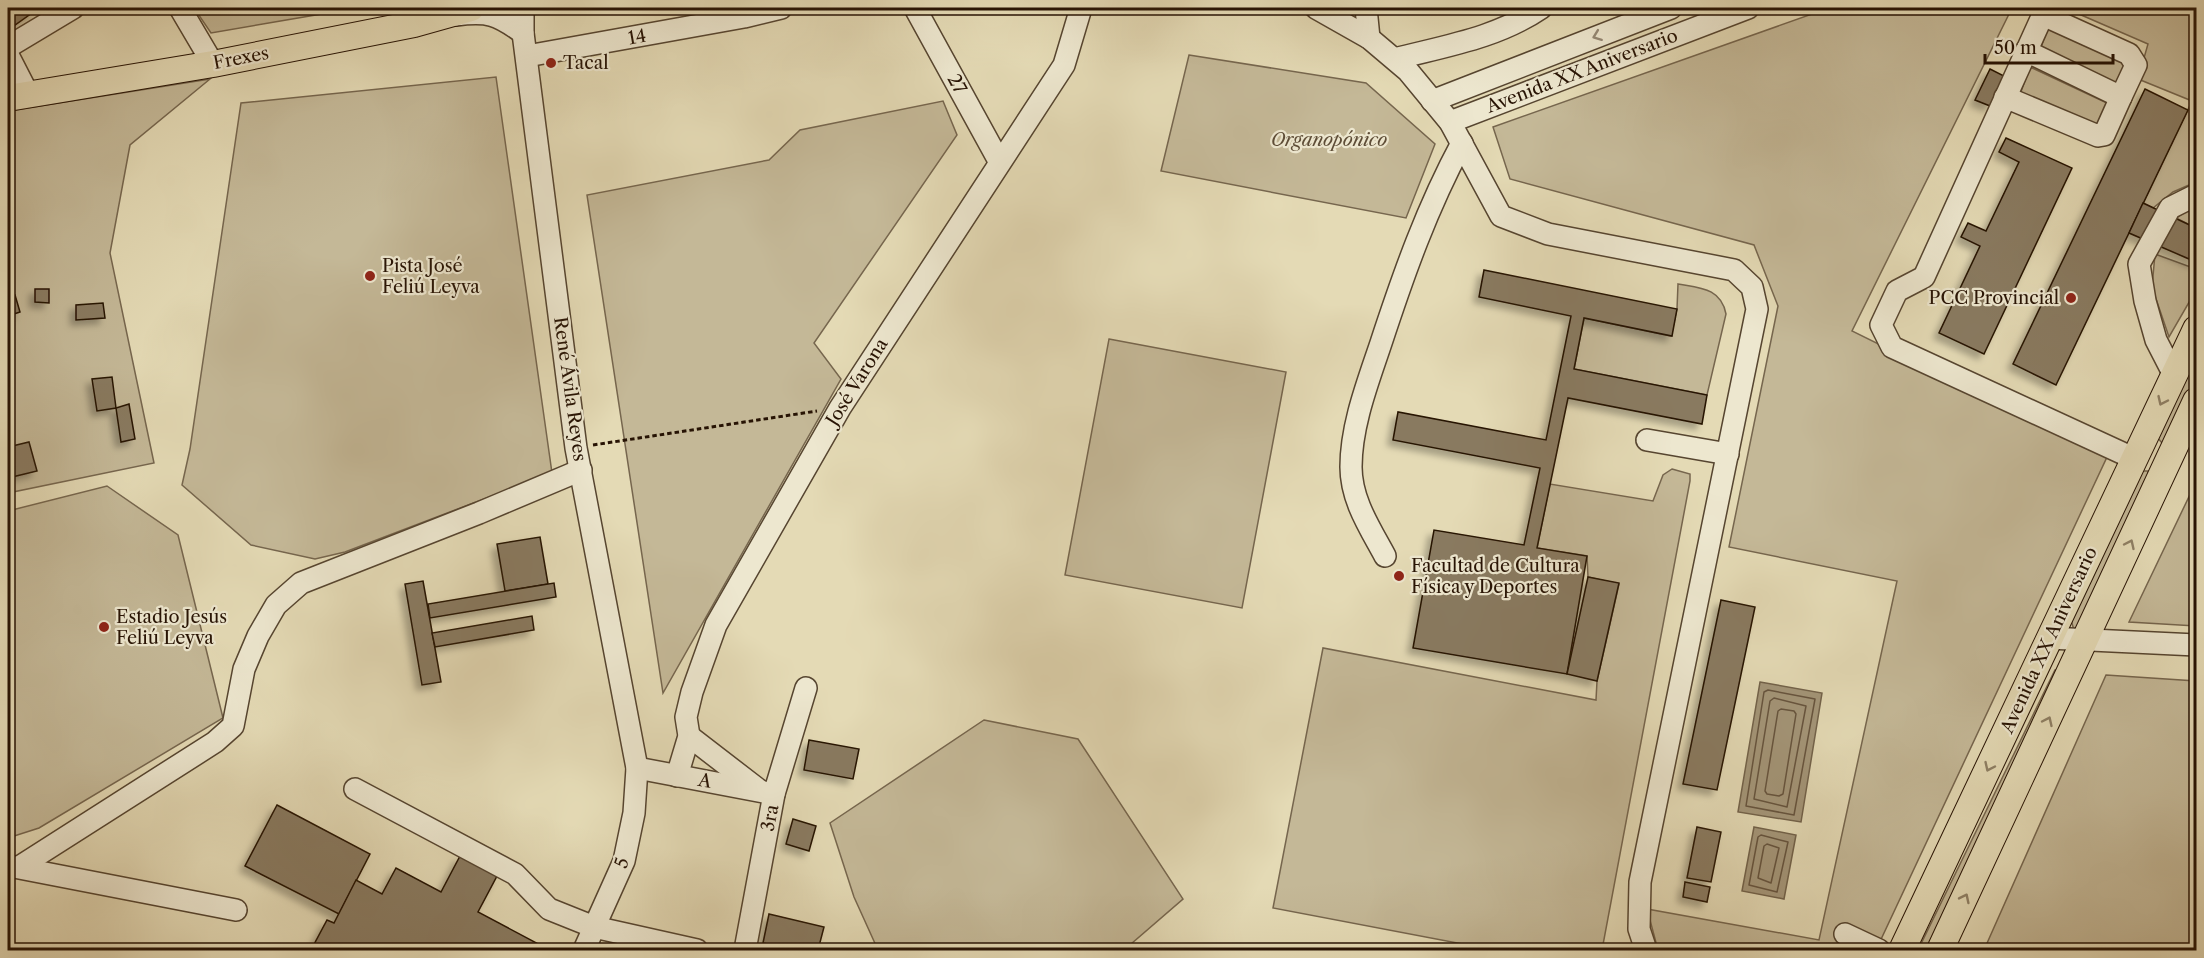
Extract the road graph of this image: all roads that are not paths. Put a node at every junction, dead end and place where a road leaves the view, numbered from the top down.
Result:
1 (73, 8) edge
2 (180, 8) edge
3 (471, 8) edge
4 (523, 8) edge
5 (781, 8) edge
6 (915, 8) edge
7 (1081, 8) edge
8 (1366, 8) edge
9 (1541, 8) edge
10 (1671, 8) edge
11 (1748, 8) edge
12 (1320, 9) edge
13 (2045, 11) edge
14 (740, 12) edge
15 (441, 17) junction
16 (522, 33) junction
17 (1369, 38) junction
18 (8, 47) edge
19 (2026, 51) junction
20 (8, 55) edge
21 (527, 56) junction
22 (1395, 59) junction
23 (213, 64) junction
24 (13, 96) edge
25 (2005, 97) junction
26 (2121, 97) junction
27 (1432, 101) junction
28 (1450, 122) junction
29 (1462, 143) junction
30 (999, 161) junction
31 (2196, 195) edge
32 (2196, 329) edge
33 (2174, 375) junction
34 (2196, 401) edge
35 (1647, 440) dead end
36 (1728, 454) junction
37 (2135, 459) junction
38 (581, 470) junction
39 (1385, 556) dead end
40 (2049, 638) junction
41 (2085, 640) junction
42 (2196, 645) edge
43 (806, 688) dead end
44 (689, 736) junction
45 (637, 768) junction
46 (677, 776) junction
47 (355, 789) dead end
48 (768, 793) junction
49 (13, 867) edge
50 (236, 910) dead end
51 (594, 927) junction
52 (1845, 934) dead end
53 (584, 951) edge
54 (697, 951) edge
55 (745, 951) edge
56 (1646, 951) edge
57 (1879, 951) edge
58 (1902, 951) edge
59 (1940, 951) edge

1 - 18 street
2 - 23 street
3 - 15 main road, Frexes
4 - 16 street, René Ávila Reyes
5 - 14 street, 14
6 - 30 street, 27
7 - 30 street, José Varona
8 - 17 street
9 - 22 street
10 -> 27 street, Avenida XX Aniversario
11 - 28 street, Avenida XX Aniversario
12 - 17 street
13 - 19 street
13 - 26 street
14 - 21 street, 14
15 - 16 street
15 - 23 main road, Frexes
16 - 21 street, René Ávila Reyes
17 - 22 street
19 - 25 street
19 - 26 street
20 - 24 street
21 - 38 street, René Ávila Reyes
22 - 27 street
23 - 24 main road, Frexes
25 - 26 street
25 - 37 street
27 - 28 street
28 - 29 street
29 - 36 street
29 - 39 street
30 - 44 street, José Varona
31 - 33 street
32 - 33 main road, Avenida XX Aniversario
33 -> 37 main road, Avenida XX Aniversario
41 -> 34 main road, Avenida XX Aniversario
35 - 36 street
36 - 56 street
37 - 40 main road, Avenida XX Aniversario
38 - 45 street, René Ávila Reyes
38 - 49 street
40 - 41 street
40 -> 58 main road, Avenida XX Aniversario
41 - 42 street
59 -> 41 main road, Avenida XX Aniversario
43 - 48 street, 3ra
44 - 46 street, José Varona
44 - 48 street
45 - 46 street, A
45 - 51 street, 5
46 - 48 street, A
47 - 51 street
48 - 55 street, 3ra
49 - 50 street
51 - 53 street, 5
51 - 54 street
52 - 57 street

